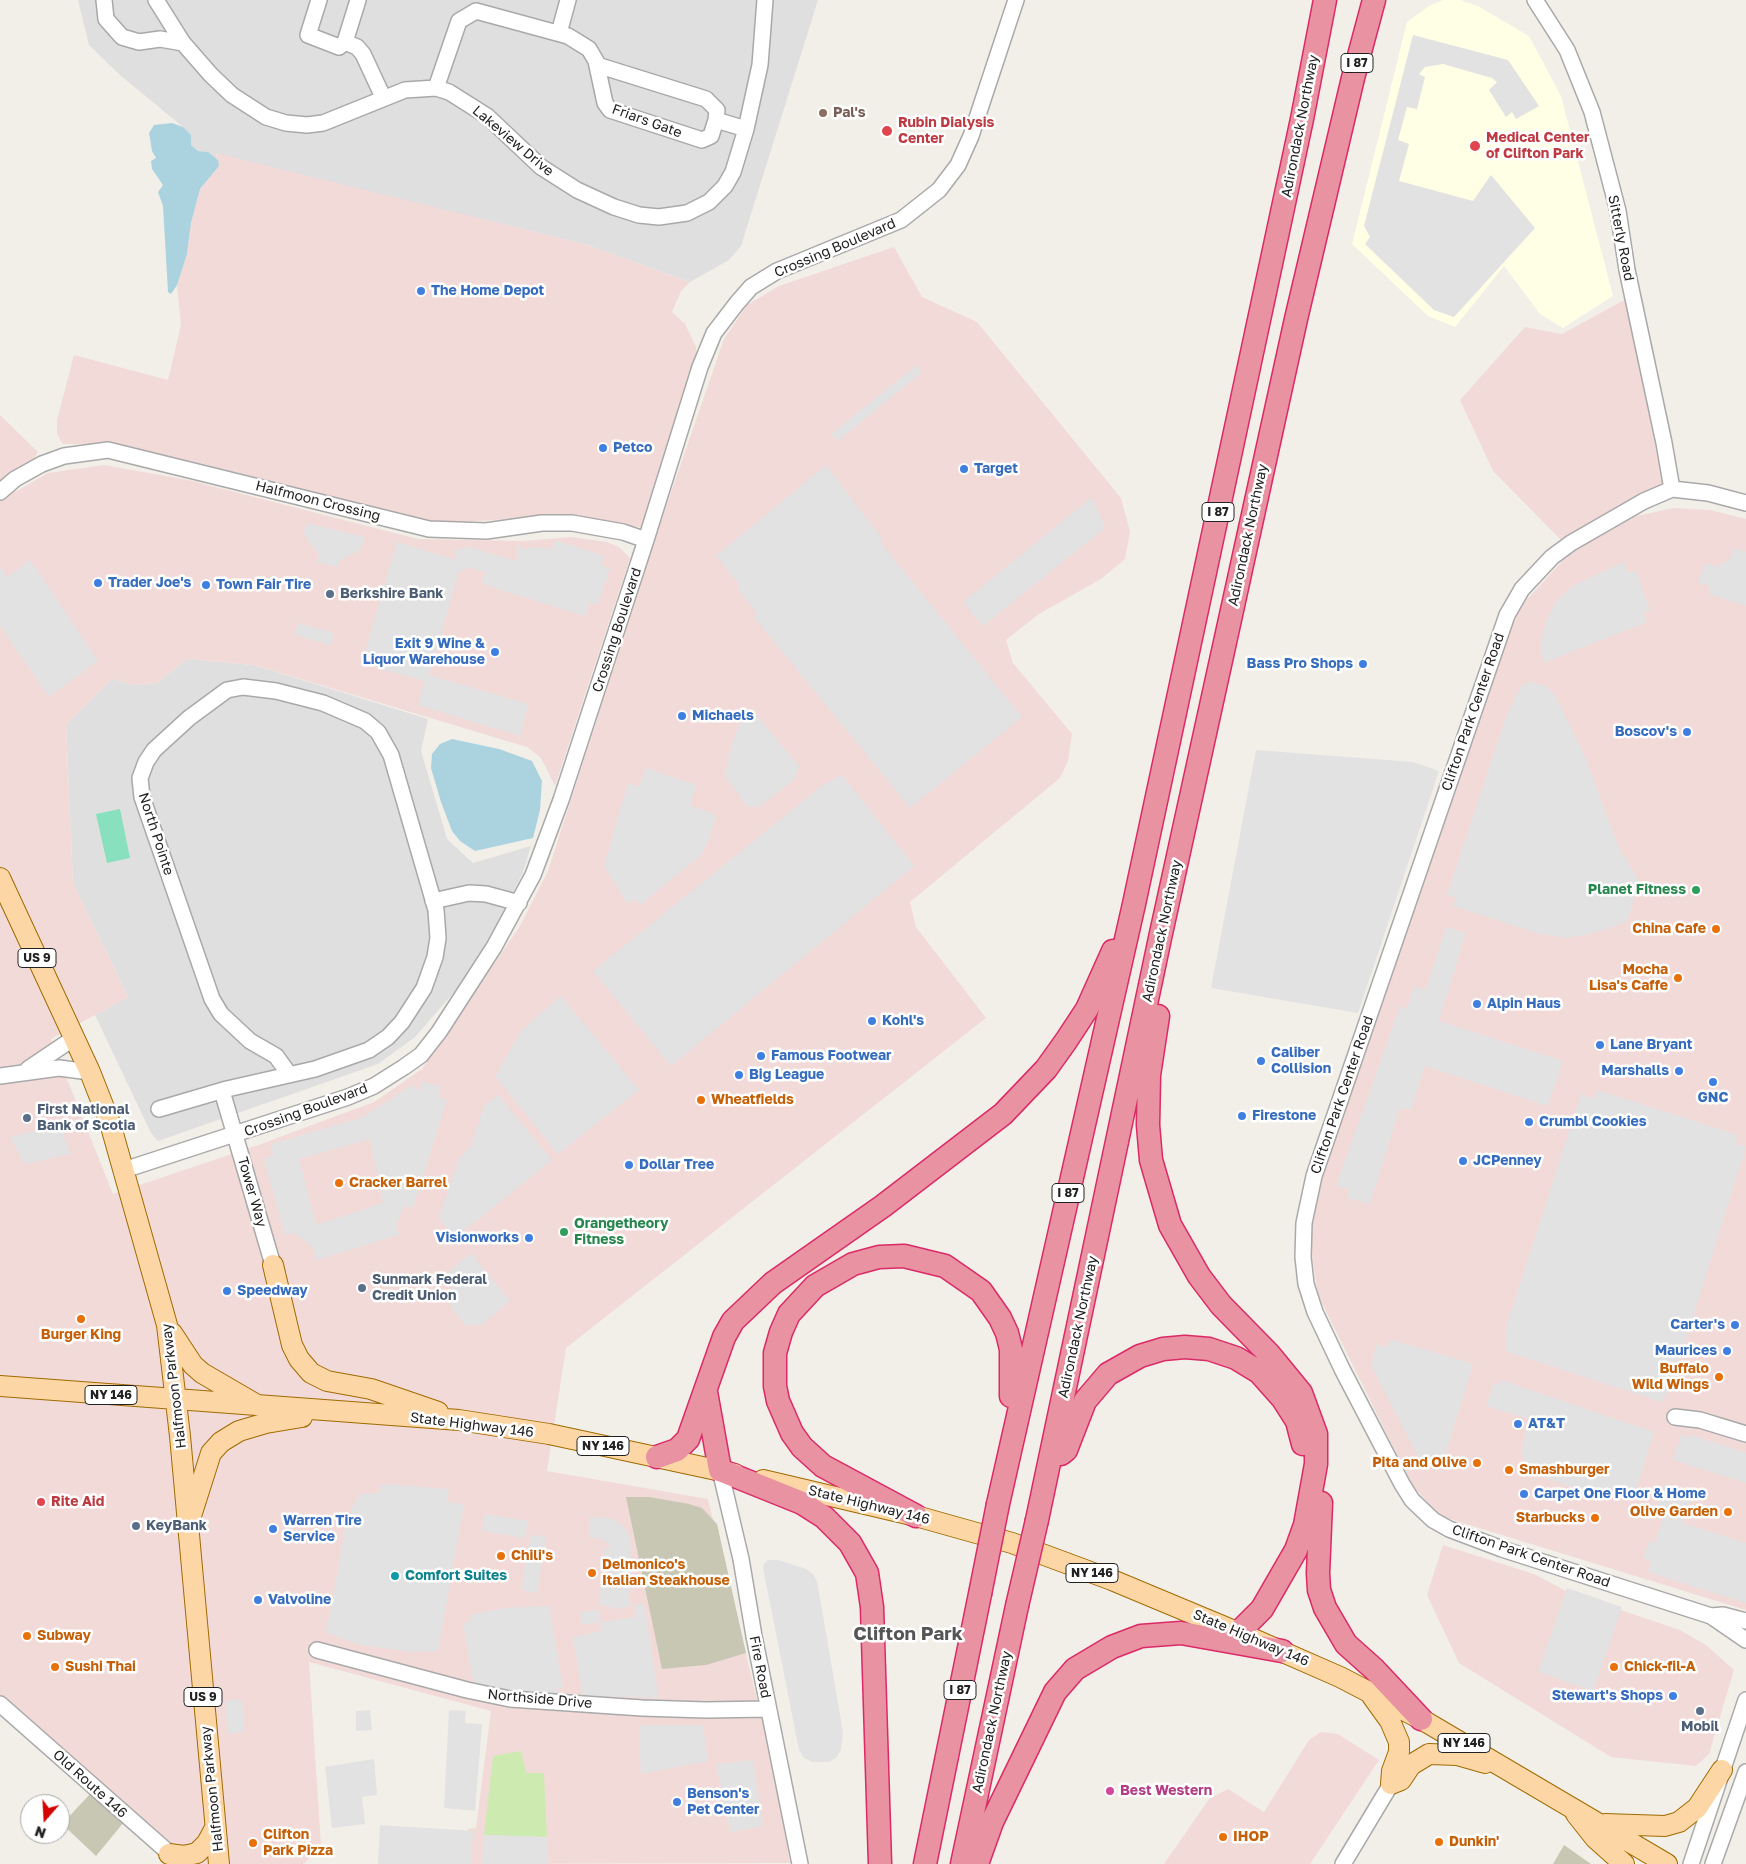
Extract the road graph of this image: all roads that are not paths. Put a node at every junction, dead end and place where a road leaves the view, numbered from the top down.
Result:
1 (104, 0) edge
2 (156, 0) edge
3 (319, 0) edge
4 (358, 0) edge
5 (568, 0) edge
6 (765, 0) edge
7 (1016, 0) edge
8 (1325, 0) edge
9 (1374, 0) edge
10 (1535, 0) edge
11 (559, 33) junction
12 (345, 42) junction
13 (183, 43) junction
14 (597, 65) junction
15 (436, 88) junction
16 (383, 97) junction
17 (716, 120) junction
18 (746, 129) junction
19 (1672, 489) junction
20 (0, 492) edge
21 (1746, 503) edge
22 (646, 540) junction
23 (0, 878) edge
24 (433, 901) junction
25 (520, 903) junction
26 (1134, 904) junction
27 (1160, 938) junction
28 (74, 1038) junction
29 (22, 1072) junction
30 (90, 1072) junction
31 (289, 1074) junction
32 (0, 1076) edge
33 (222, 1091) junction
34 (159, 1110) dead end
35 (236, 1135) junction
36 (124, 1170) junction
37 (273, 1265) joint
38 (167, 1325) junction
39 (0, 1386) edge
40 (706, 1390) junction
41 (176, 1401) junction
42 (259, 1406) junction
43 (331, 1412) junction
44 (1675, 1417) dead end
45 (459, 1420) junction
46 (1316, 1434) junction
47 (1746, 1434) edge
48 (657, 1457) junction
49 (1048, 1468) junction
50 (720, 1470) junction
51 (1002, 1482) junction
52 (916, 1516) junction
53 (188, 1528) junction
54 (1711, 1616) junction
55 (1746, 1621) edge
56 (1232, 1630) junction
57 (1746, 1640) edge
58 (317, 1650) dead end
59 (1282, 1651) junction
60 (1368, 1691) junction
61 (1746, 1700) edge
62 (0, 1704) edge
63 (768, 1708) junction
64 (1421, 1718) junction
65 (1506, 1769) junction
66 (1722, 1770) junction
67 (1746, 1772) edge
68 (1392, 1784) junction
69 (1570, 1807) junction
70 (1600, 1824) junction
71 (215, 1828) junction
72 (175, 1859) edge
73 (219, 1864) edge
74 (800, 1864) edge
75 (880, 1864) edge
76 (925, 1864) edge
77 (962, 1864) edge
78 (977, 1864) edge
79 (1343, 1864) edge
80 (1624, 1864) edge
81 (1667, 1864) edge
82 (1691, 1864) edge
83 (1713, 1864) edge

1 - 13 street
2 - 13 street, Lakeview Drive
3 - 12 street
4 - 12 street
5 - 11 street
6 - 18 street, Lakeview Drive
7 - 22 street, Crossing Boulevard
8 - 26 highway, Adirondack Northway / I 87
9 - 27 highway, Adirondack Northway / I 87
10 - 19 street, Sitterly Road
11 - 14 street, Friars Gate
11 - 15 street, Friars Gate
12 - 16 street
13 - 16 street, Lakeview Drive
14 - 17 street
14 - 17 street, Friars Gate
15 - 16 street, Lakeview Drive
15 - 18 street, Lakeview Drive
17 - 18 street
19 - 21 street, Clifton Park Center Road
19 - 54 street, Clifton Park Center Road
20 - 22 street, Halfmoon Crossing
22 - 25 street, Crossing Boulevard
23 - 28 main road, Halfmoon Parkway / US 9
24 - 25 street
24 - 31 street, North Pointe
24 - 31 street, North Pointe
25 - 35 street, Crossing Boulevard
26 - 40 highway
26 - 51 highway, Adirondack Northway / I 87
27 - 46 highway
27 - 49 highway, Adirondack Northway / I 87
28 - 29 street
28 - 30 main road, Halfmoon Parkway / US 9
29 - 30 street
29 - 32 street
30 - 36 main road, Halfmoon Parkway / US 9
31 - 33 street, North Pointe
33 - 34 street, North Pointe
33 - 35 street, Tower Way
35 - 36 street, Crossing Boulevard
35 - 37 street, Tower Way
36 - 38 main road, Halfmoon Parkway / US 9
37 - 45 main road
38 - 41 main road, Halfmoon Parkway / US 9
38 - 42 main road
39 - 41 main road, State Highway 146 / NY 146
40 - 48 highway
40 - 50 highway
41 - 42 main road, State Highway 146 / NY 146
41 - 53 main road, Halfmoon Parkway / US 9
42 - 43 main road, State Highway 146 / NY 146
43 - 45 main road, State Highway 146 / NY 146
43 - 53 main road
44 - 47 street
45 - 48 main road, State Highway 146 / NY 146
46 - 56 highway
46 - 64 highway
48 - 50 main road, State Highway 146 / NY 146
49 - 56 highway
49 - 77 highway, Adirondack Northway / I 87, bridge
50 - 52 main road, State Highway 146 / NY 146
50 - 63 street, Fire Road
50 - 75 highway
51 - 52 highway
51 - 76 highway, Adirondack Northway / I 87, bridge
52 - 56 main road, State Highway 146 / NY 146
53 - 71 main road, Halfmoon Parkway / US 9
54 - 55 street, Clifton Park Center Road
54 - 57 street
56 - 59 main road, State Highway 146 / NY 146
58 - 63 street, Northside Drive
59 - 60 main road, State Highway 146 / NY 146
59 - 78 highway
60 - 64 main road, State Highway 146 / NY 146
60 - 68 main road
61 - 66 street
62 - 72 street, Old Route 146
63 - 74 street, Fire Road
64 - 65 main road, State Highway 146 / NY 146
65 - 68 main road
65 - 69 main road, State Highway 146 / NY 146
66 - 70 main road
66 - 82 street
67 - 83 street
68 - 79 street
69 - 70 main road, State Highway 146 / NY 146
69 - 80 main road
70 - 81 main road, State Highway 146 / NY 146
71 - 72 main road
71 - 73 main road, Halfmoon Parkway / US 9

